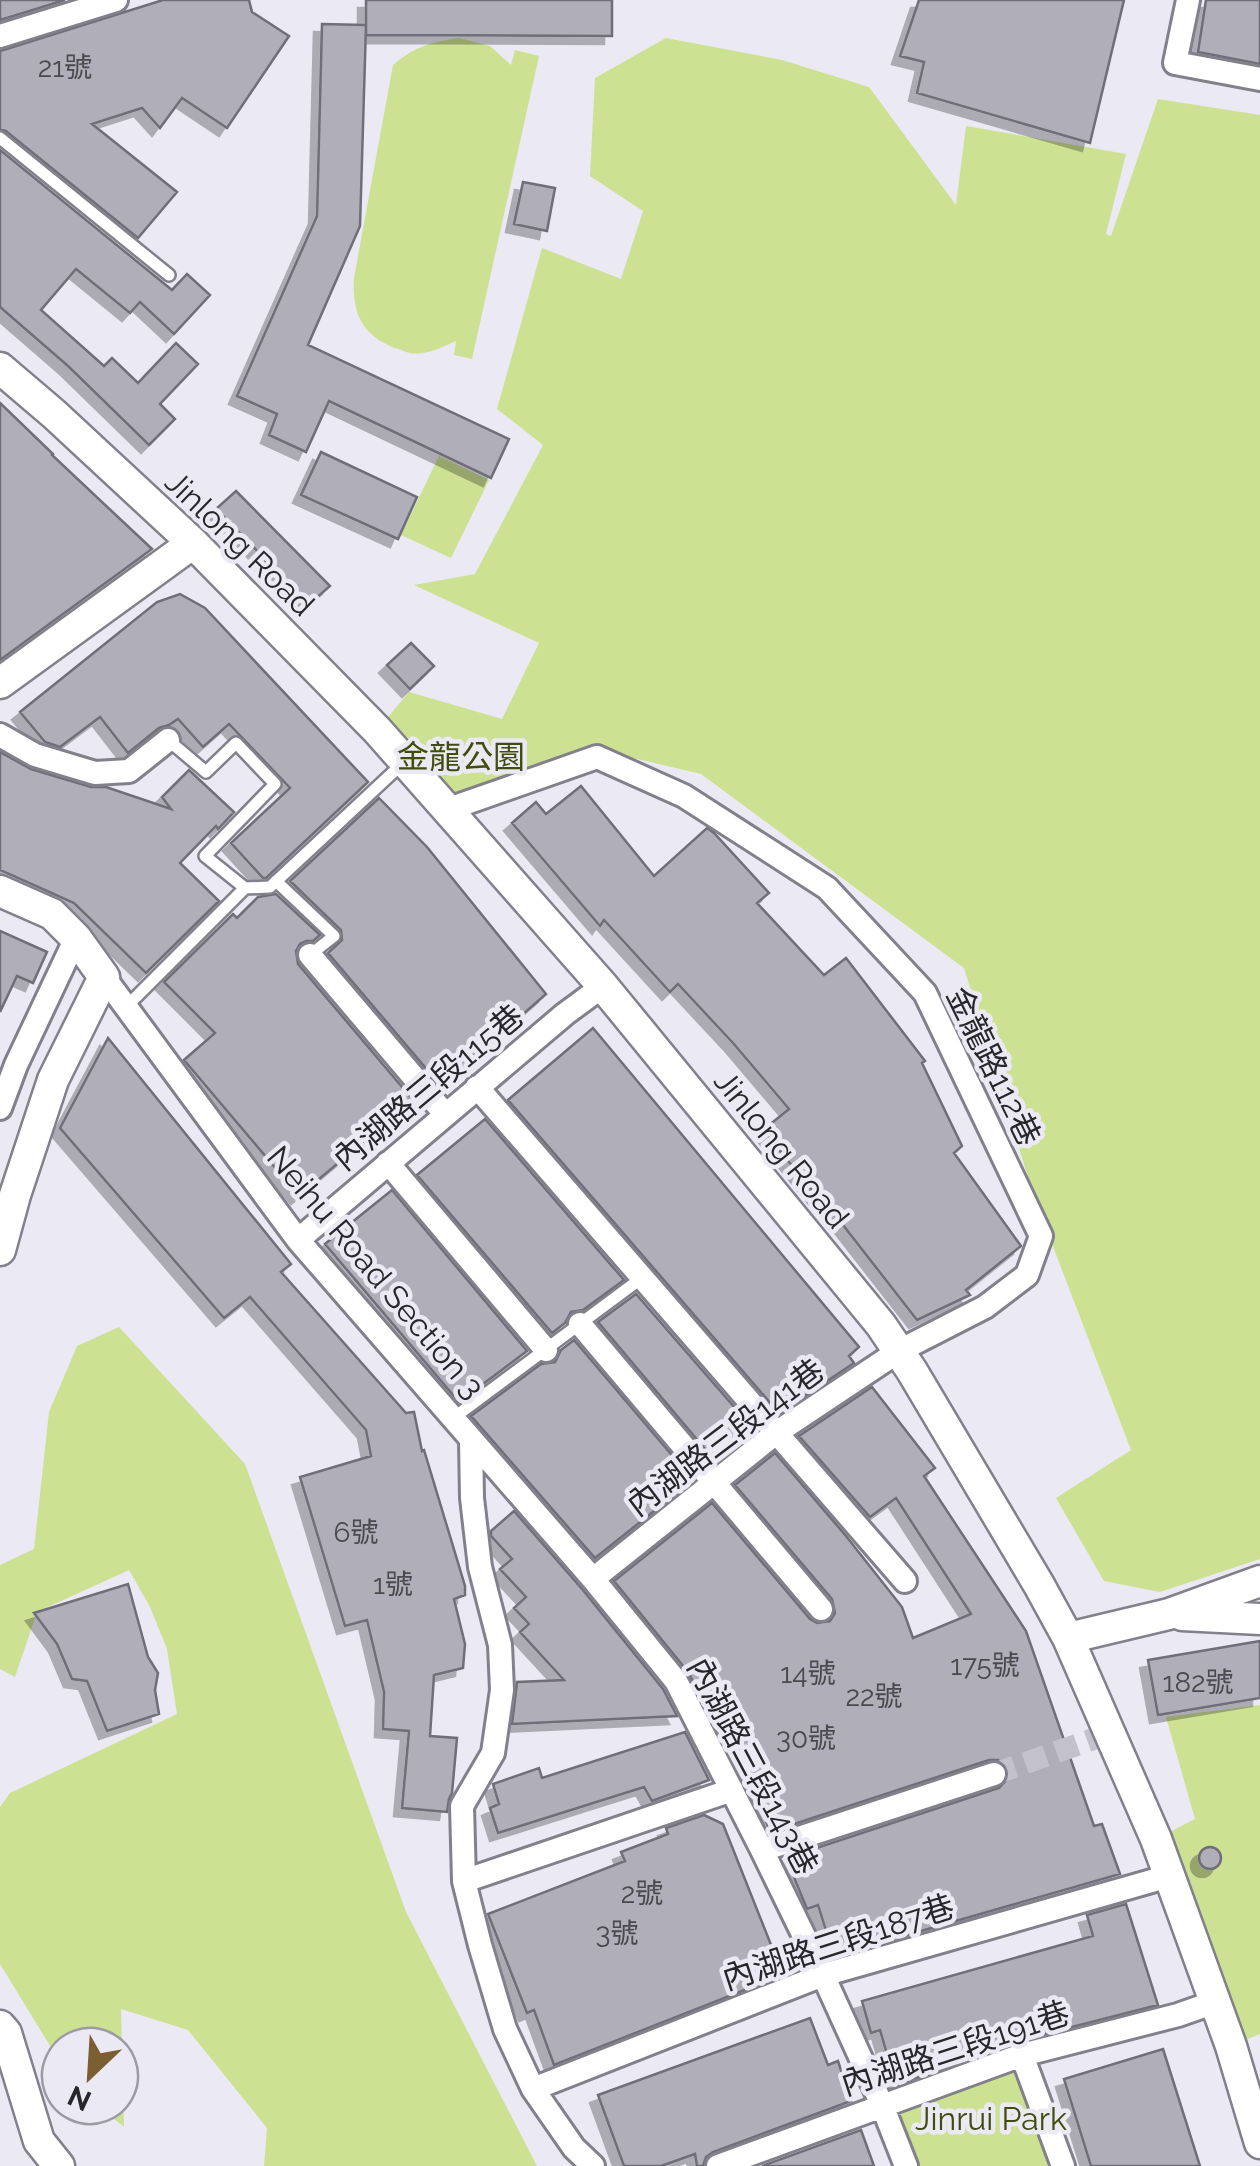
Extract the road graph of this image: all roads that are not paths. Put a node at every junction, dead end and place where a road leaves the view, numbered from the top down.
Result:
1 (116, 0) edge
2 (1188, 0) edge
3 (0, 36) edge
4 (1260, 79) edge
5 (0, 138) edge
6 (169, 275) dead end
7 (0, 368) edge
8 (193, 543) junction
9 (0, 683) edge
10 (0, 735) edge
11 (168, 740) joint
12 (405, 762) junction
13 (446, 810) junction
14 (276, 881) junction
15 (245, 888) junction
16 (0, 891) edge
17 (76, 938) junction
18 (310, 956) joint
19 (104, 977) junction
20 (603, 986) junction
21 (126, 1007) junction
22 (477, 1087) junction
23 (0, 1108) edge
24 (445, 1114) junction
25 (388, 1163) junction
26 (298, 1240) junction
27 (0, 1250) edge
28 (644, 1277) junction
29 (580, 1324) junction
30 (546, 1350) junction
31 (899, 1351) junction
32 (452, 1419) junction
33 (776, 1433) junction
34 (471, 1441) junction
35 (714, 1483) junction
36 (593, 1579) junction
37 (905, 1581) dead end
38 (1260, 1581) edge
39 (821, 1609) dead end
40 (1169, 1614) junction
41 (1260, 1619) edge
42 (1068, 1638) junction
43 (994, 1774) tunnel mouth
44 (732, 1790) junction
45 (762, 1850) junction
46 (1169, 1876) junction
47 (464, 1881) junction
48 (822, 1975) junction
49 (1216, 2002) junction
50 (0, 2026) edge
51 (1022, 2055) junction
52 (533, 2089) junction
53 (882, 2105) junction
54 (1260, 2143) edge
55 (59, 2166) edge
56 (593, 2166) edge
57 (718, 2166) edge
58 (906, 2166) edge
59 (1063, 2166) edge

1 - 3 street
2 - 4 street
5 - 6 lane
7 - 8 street, Jinlong Road
8 - 9 street
8 - 12 street, Jinlong Road
10 - 11 street
11 - 15 lane
12 - 13 street, Jinlong Road
12 - 14 lane
13 - 20 street, Jinlong Road
13 - 31 street, 金龍路112巷
14 - 15 lane
14 - 18 lane
15 - 21 lane
16 - 17 street, Neihu Road Section 3
17 - 19 street, Neihu Road Section 3
17 - 23 street
18 - 24 street
19 - 21 street, Neihu Road Section 3
19 - 27 street
20 - 22 street, 內湖路三段115巷
20 - 31 street, Jinlong Road
21 - 26 street, Neihu Road Section 3
22 - 24 street, 內湖路三段115巷
22 - 28 street
24 - 25 street, 內湖路三段115巷
25 - 26 street, 內湖路三段115巷
25 - 30 street
26 - 32 street, Neihu Road Section 3
28 - 29 lane
28 - 33 street
29 - 30 lane
29 - 35 street
30 - 32 lane
31 - 33 street, 內湖路三段141巷
31 - 42 street, Jinlong Road
32 - 34 street, Neihu Road Section 3
33 - 35 street, 內湖路三段141巷
33 - 37 street
34 - 36 street, 內湖路三段143巷
34 - 47 street, Neihu Road Section 3
35 - 36 street, 內湖路三段141巷
35 - 39 street
36 - 44 street, 內湖路三段143巷
38 - 40 street
40 - 41 street
40 - 42 street
42 - 46 street, Jinlong Road
43 - 45 street
44 - 45 street, 內湖路三段143巷
44 - 47 street
45 - 48 street, 內湖路三段143巷
46 - 48 street, 內湖路三段187巷
46 - 49 street, Jinlong Road
47 - 52 street, Neihu Road Section 3
48 - 52 street, 內湖路三段187巷
48 - 53 street, 內湖路三段143巷
49 - 51 street, 內湖路三段191巷
49 - 54 street, Jinlong Road
50 - 55 street
51 - 53 street, 內湖路三段191巷
51 - 59 street
52 - 56 street, Neihu Road Section 3
53 - 57 street, 內湖路三段191巷
53 - 58 street, 內湖路三段143巷

